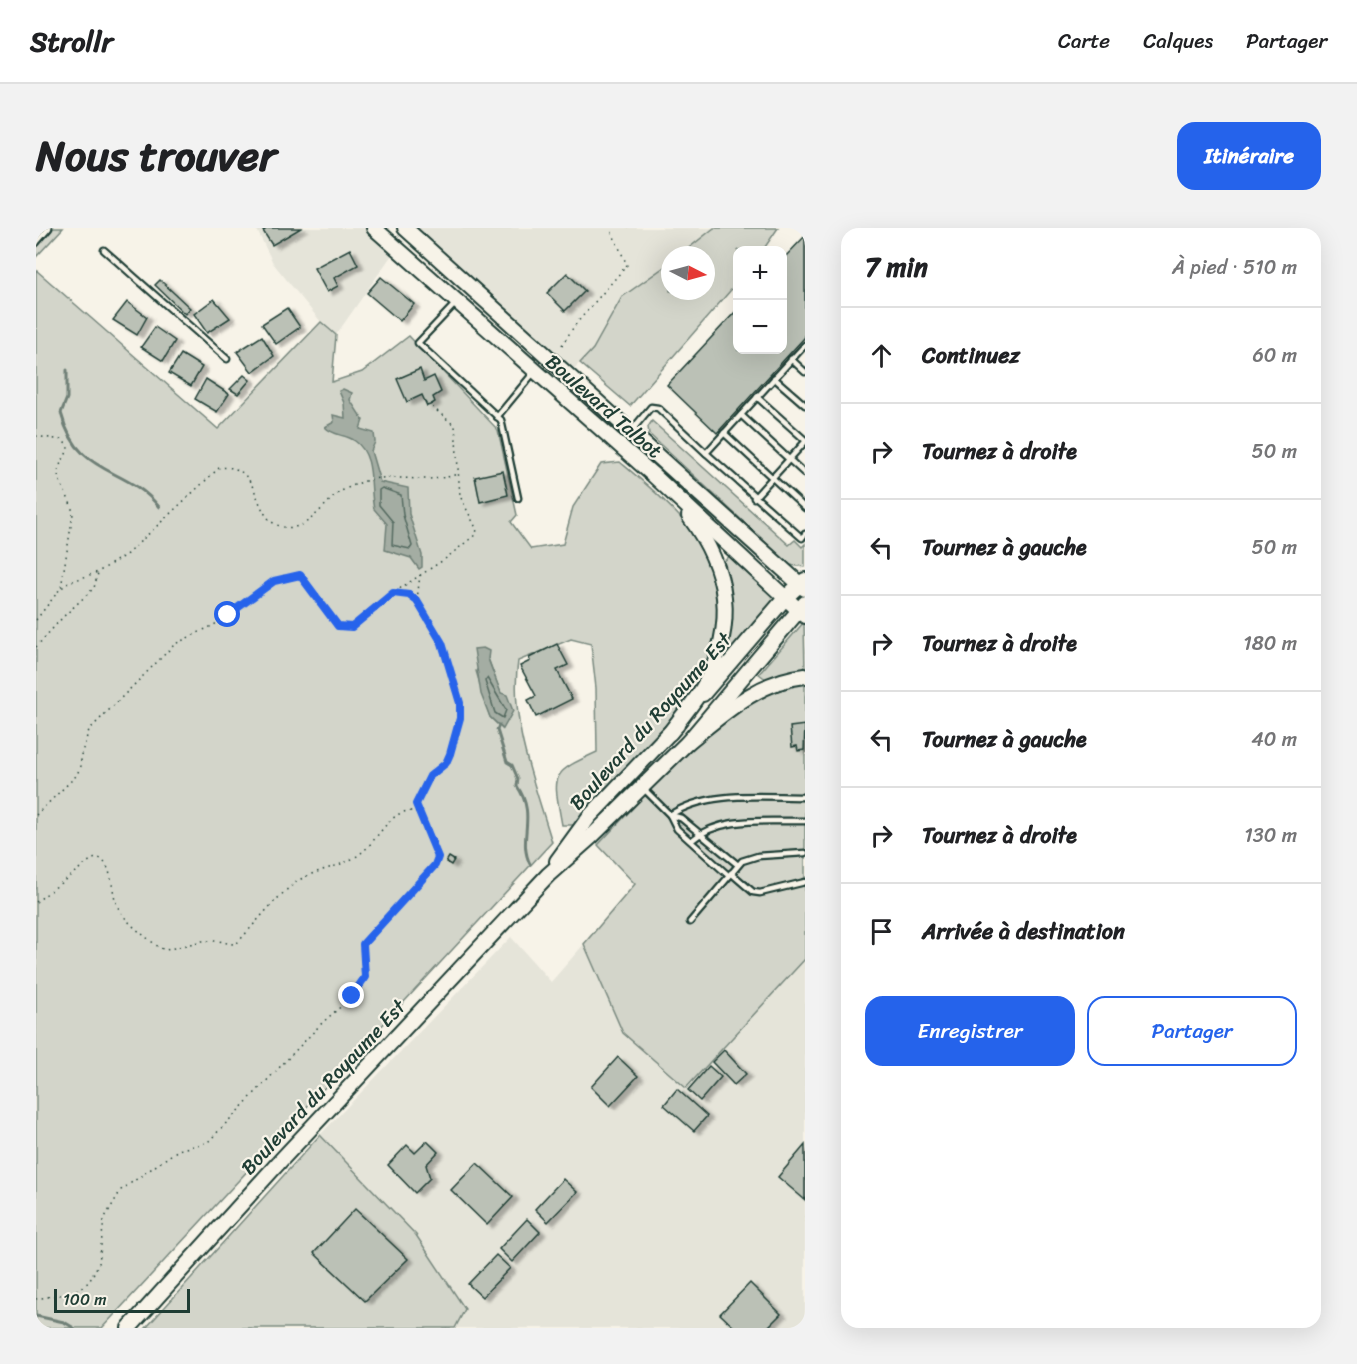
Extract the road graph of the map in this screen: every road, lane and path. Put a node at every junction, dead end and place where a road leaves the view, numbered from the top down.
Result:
1 (49, 228) edge
2 (374, 228) edge
3 (405, 228) edge
4 (610, 228) edge
5 (36, 243) edge
6 (104, 250) dead end
7 (456, 303) junction
8 (562, 345) dead end
9 (805, 345) edge
10 (548, 356) junction
11 (227, 359) dead end
12 (791, 359) junction
13 (535, 371) junction
14 (805, 372) edge
15 (774, 378) junction
16 (757, 397) junction
17 (430, 405) dead end
18 (805, 405) edge
19 (741, 415) junction
20 (497, 417) junction
21 (631, 432) junction
22 (724, 433) junction
23 (36, 436) edge
24 (805, 441) edge
25 (706, 453) junction
26 (789, 459) junction
27 (458, 474) junction
28 (805, 474) edge
29 (772, 478) junction
30 (660, 482) junction
31 (518, 498) dead end
32 (754, 498) junction
33 (805, 508) edge
34 (805, 534) edge
35 (98, 572) junction
36 (420, 574) junction
37 (803, 585) edge
38 (60, 589) junction
39 (393, 593) junction
40 (786, 597) junction
41 (417, 601) junction
42 (803, 610) edge
43 (36, 620) edge
44 (36, 647) edge
45 (805, 676) edge
46 (670, 733) junction
47 (688, 742) junction
48 (642, 787) junction
49 (805, 797) edge
50 (418, 812) junction
51 (670, 814) junction
52 (36, 815) edge
53 (805, 821) edge
54 (700, 833) junction
55 (691, 841) junction
56 (805, 853) edge
57 (738, 865) junction
58 (548, 875) junction
59 (730, 875) junction
60 (805, 882) edge
61 (36, 902) edge
62 (690, 922) dead end
63 (36, 1299) edge
64 (129, 1328) edge

1 - 5 lane
2 - 7 main road, Boulevard Talbot
3 - 10 main road, Boulevard Talbot
4 - 8 path
6 - 11 lane
7 - 13 main road, Boulevard Talbot
7 - 20 lane
9 - 12 lane
10 - 13 main road
10 - 21 main road, Boulevard Talbot
12 - 14 lane
12 - 15 lane
13 - 20 lane
13 - 30 main road, Boulevard Talbot
15 - 16 lane
15 - 18 lane
16 - 19 lane
16 - 24 lane
17 - 27 path
19 - 22 lane
19 - 26 lane
20 - 31 lane
21 - 25 lane
21 - 37 main road, Boulevard Talbot
22 - 25 lane
22 - 29 lane
23 - 38 path
24 - 26 lane
25 - 32 lane
26 - 28 lane
26 - 29 lane
27 - 35 path
27 - 36 path
29 - 32 lane
29 - 33 lane
30 - 40 main road, Boulevard Talbot
30 - 46 main road
32 - 34 lane
35 - 38 path
35 - 44 path
36 - 39 path
36 - 41 path
37 - 40 main road, Boulevard du Royaume Est
38 - 43 path
39 - 41 path
39 - 52 path
40 - 42 main road, Boulevard Talbot
40 - 46 main road, Boulevard du Royaume Est
41 - 50 path
42 - 47 main road, Boulevard du Royaume Est
45 - 47 main road
46 - 58 main road, Boulevard du Royaume Est
47 - 48 main road, Boulevard du Royaume Est
48 - 51 lane
48 - 58 main road, Boulevard du Royaume Est
49 - 51 lane
50 - 61 path
50 - 63 path
51 - 54 lane
51 - 55 lane
53 - 54 lane
54 - 55 lane
54 - 57 lane
55 - 59 lane
56 - 57 lane
57 - 59 lane
58 - 64 main road, Boulevard du Royaume Est
59 - 60 lane
59 - 62 lane

